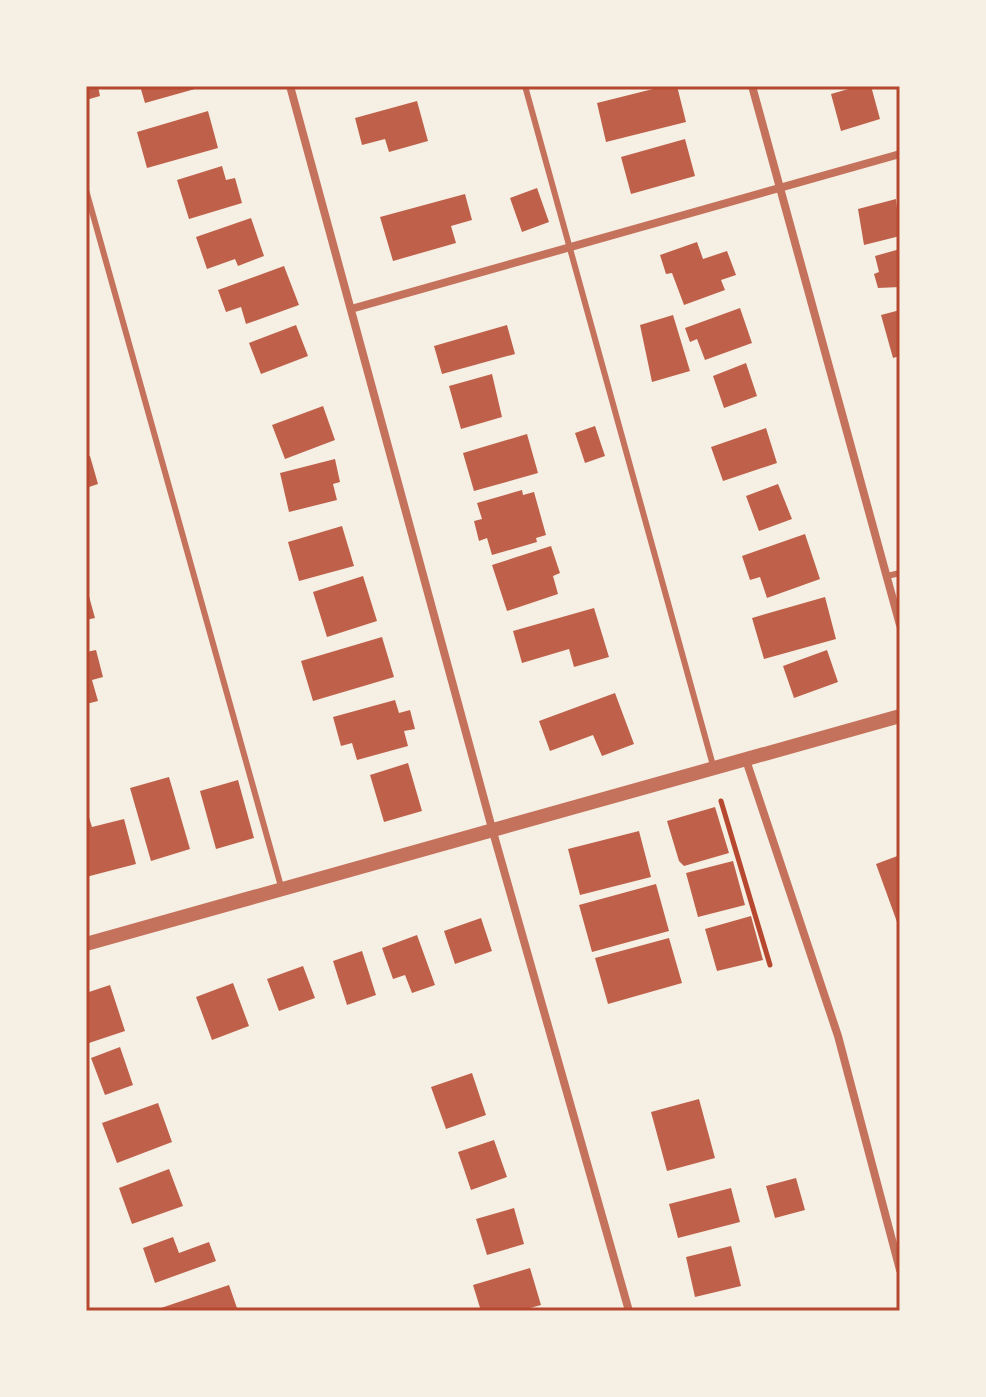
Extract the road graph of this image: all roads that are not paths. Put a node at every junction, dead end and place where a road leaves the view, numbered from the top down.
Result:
1 (290, 86) edge
2 (525, 86) edge
3 (752, 86) edge
4 (900, 154) edge
5 (781, 188) junction
6 (86, 190) edge
7 (569, 245) junction
8 (351, 309) junction
9 (900, 573) edge
10 (887, 576) junction
11 (900, 625) edge
12 (900, 716) edge
13 (746, 760) junction
14 (714, 769) junction
15 (493, 832) junction
16 (282, 890) junction
17 (86, 944) edge
18 (900, 1270) edge
19 (629, 1311) edge

1 - 8 street
2 - 7 lane
3 - 5 street
4 - 5 street
5 - 7 street
5 - 10 street
6 - 16 lane
7 - 8 street
7 - 14 lane
8 - 15 street
9 - 10 lane
10 - 11 street
12 - 13 street
13 - 14 street
13 - 18 street
14 - 15 street
15 - 16 street
15 - 19 street
16 - 17 street

